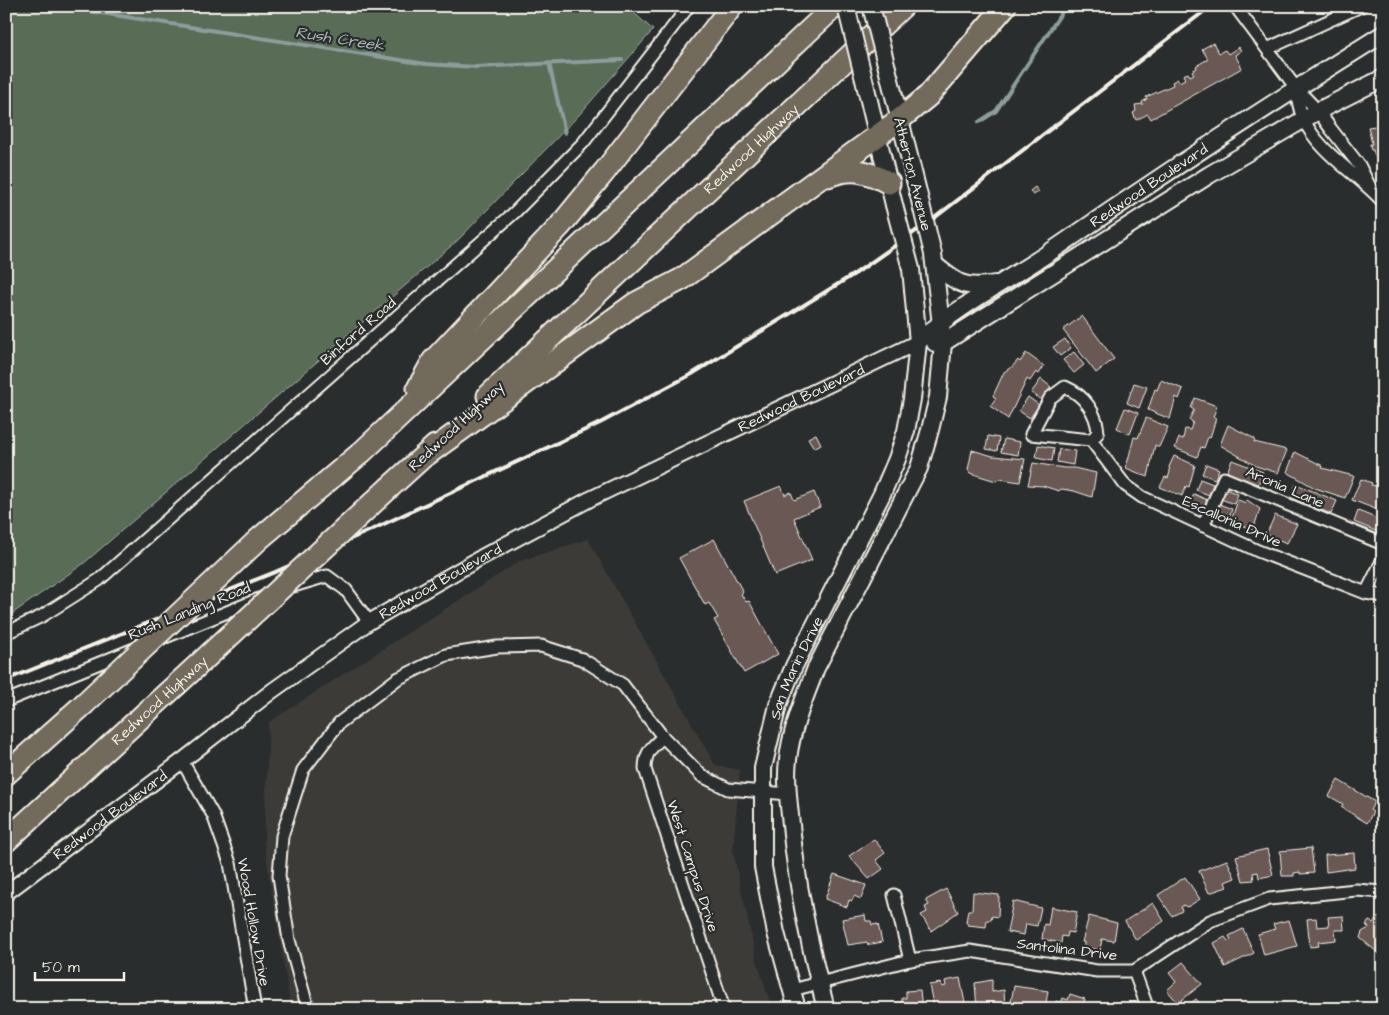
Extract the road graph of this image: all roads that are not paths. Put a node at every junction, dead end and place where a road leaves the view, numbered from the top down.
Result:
1 (689, 6) edge
2 (732, 6) edge
3 (835, 6) edge
4 (846, 6) edge
5 (871, 6) edge
6 (903, 6) edge
7 (1004, 6) edge
8 (1235, 6) edge
9 (1361, 6) edge
10 (1383, 34) edge
11 (1267, 49) junction
12 (1383, 78) edge
13 (1296, 88) junction
14 (1318, 111) junction
15 (899, 120) junction
16 (1303, 120) junction
17 (876, 135) junction
18 (820, 178) junction
19 (889, 183) junction
20 (1372, 189) junction
21 (1383, 202) edge
22 (934, 259) junction
23 (1005, 282) junction
24 (942, 320) junction
25 (918, 342) junction
26 (943, 343) junction
27 (407, 408) junction
28 (1091, 440) junction
29 (426, 454) junction
30 (1203, 526) junction
31 (1383, 544) edge
32 (1383, 559) edge
33 (1366, 593) junction
34 (1383, 596) edge
35 (369, 622) junction
36 (6, 633) edge
37 (6, 701) edge
38 (663, 737) junction
39 (182, 761) junction
40 (6, 774) edge
41 (763, 793) junction
42 (788, 794) junction
43 (6, 841) edge
44 (1383, 892) edge
45 (6, 893) edge
46 (894, 895) dead end
47 (910, 960) junction
48 (1134, 971) junction
49 (819, 983) junction
50 (792, 990) junction
51 (255, 1009) edge
52 (308, 1009) edge
53 (724, 1009) edge
54 (797, 1009) edge
55 (826, 1009) edge
56 (1148, 1009) edge

1 - 36 street, Binford Road
2 - 27 highway
3 - 27 highway
4 - 17 main road, Atherton Avenue, bridge
5 - 15 main road, Atherton Avenue, bridge
6 - 29 highway, Redwood Highway
7 - 15 highway
8 - 11 street
9 - 11 street
10 - 13 main road, Redwood Boulevard
11 - 13 street
12 - 14 main road, Redwood Boulevard
13 - 14 street
13 - 16 street
13 - 23 main road, Redwood Boulevard
14 - 16 main road, Redwood Boulevard
14 - 20 street
15 - 17 highway
15 - 22 main road, Atherton Avenue, bridge
16 - 20 street
16 - 26 main road, Redwood Boulevard
17 - 18 highway
17 - 19 main road, Atherton Avenue
18 - 19 highway
18 - 29 highway
19 - 25 main road, Atherton Avenue, bridge
20 - 21 street
22 - 23 main road
22 - 24 main road, Atherton Avenue
23 - 24 main road, Redwood Boulevard
24 - 25 main road, Redwood Boulevard
24 - 26 main road, Atherton Avenue
25 - 26 main road, Redwood Boulevard
25 - 35 street, Redwood Boulevard
25 - 41 main road, San Marin Drive
26 - 42 main road, San Marin Drive
27 - 40 highway, bridge
28 - 28 street
28 - 30 street, Escallonia Drive
29 - 43 highway, Redwood Highway, bridge
30 - 31 street, Aronia Lane
30 - 33 street, Escallonia Drive
32 - 33 street
33 - 34 street, Escallonia Drive
35 - 37 street, Rush Landing Road
35 - 39 street, Redwood Boulevard
38 - 41 street
38 - 52 street
38 - 53 street, West Campus Drive
39 - 45 street, Redwood Boulevard
39 - 51 street, Wood Hollow Drive
41 - 42 street
41 - 50 main road, San Marin Drive
42 - 49 main road, San Marin Drive
44 - 48 street, Santolina Drive
46 - 47 street
47 - 48 street, Santolina Drive
47 - 49 street, Santolina Drive
48 - 56 street
49 - 50 street, Santolina Drive
49 - 55 main road, San Marin Drive
50 - 54 main road, San Marin Drive

